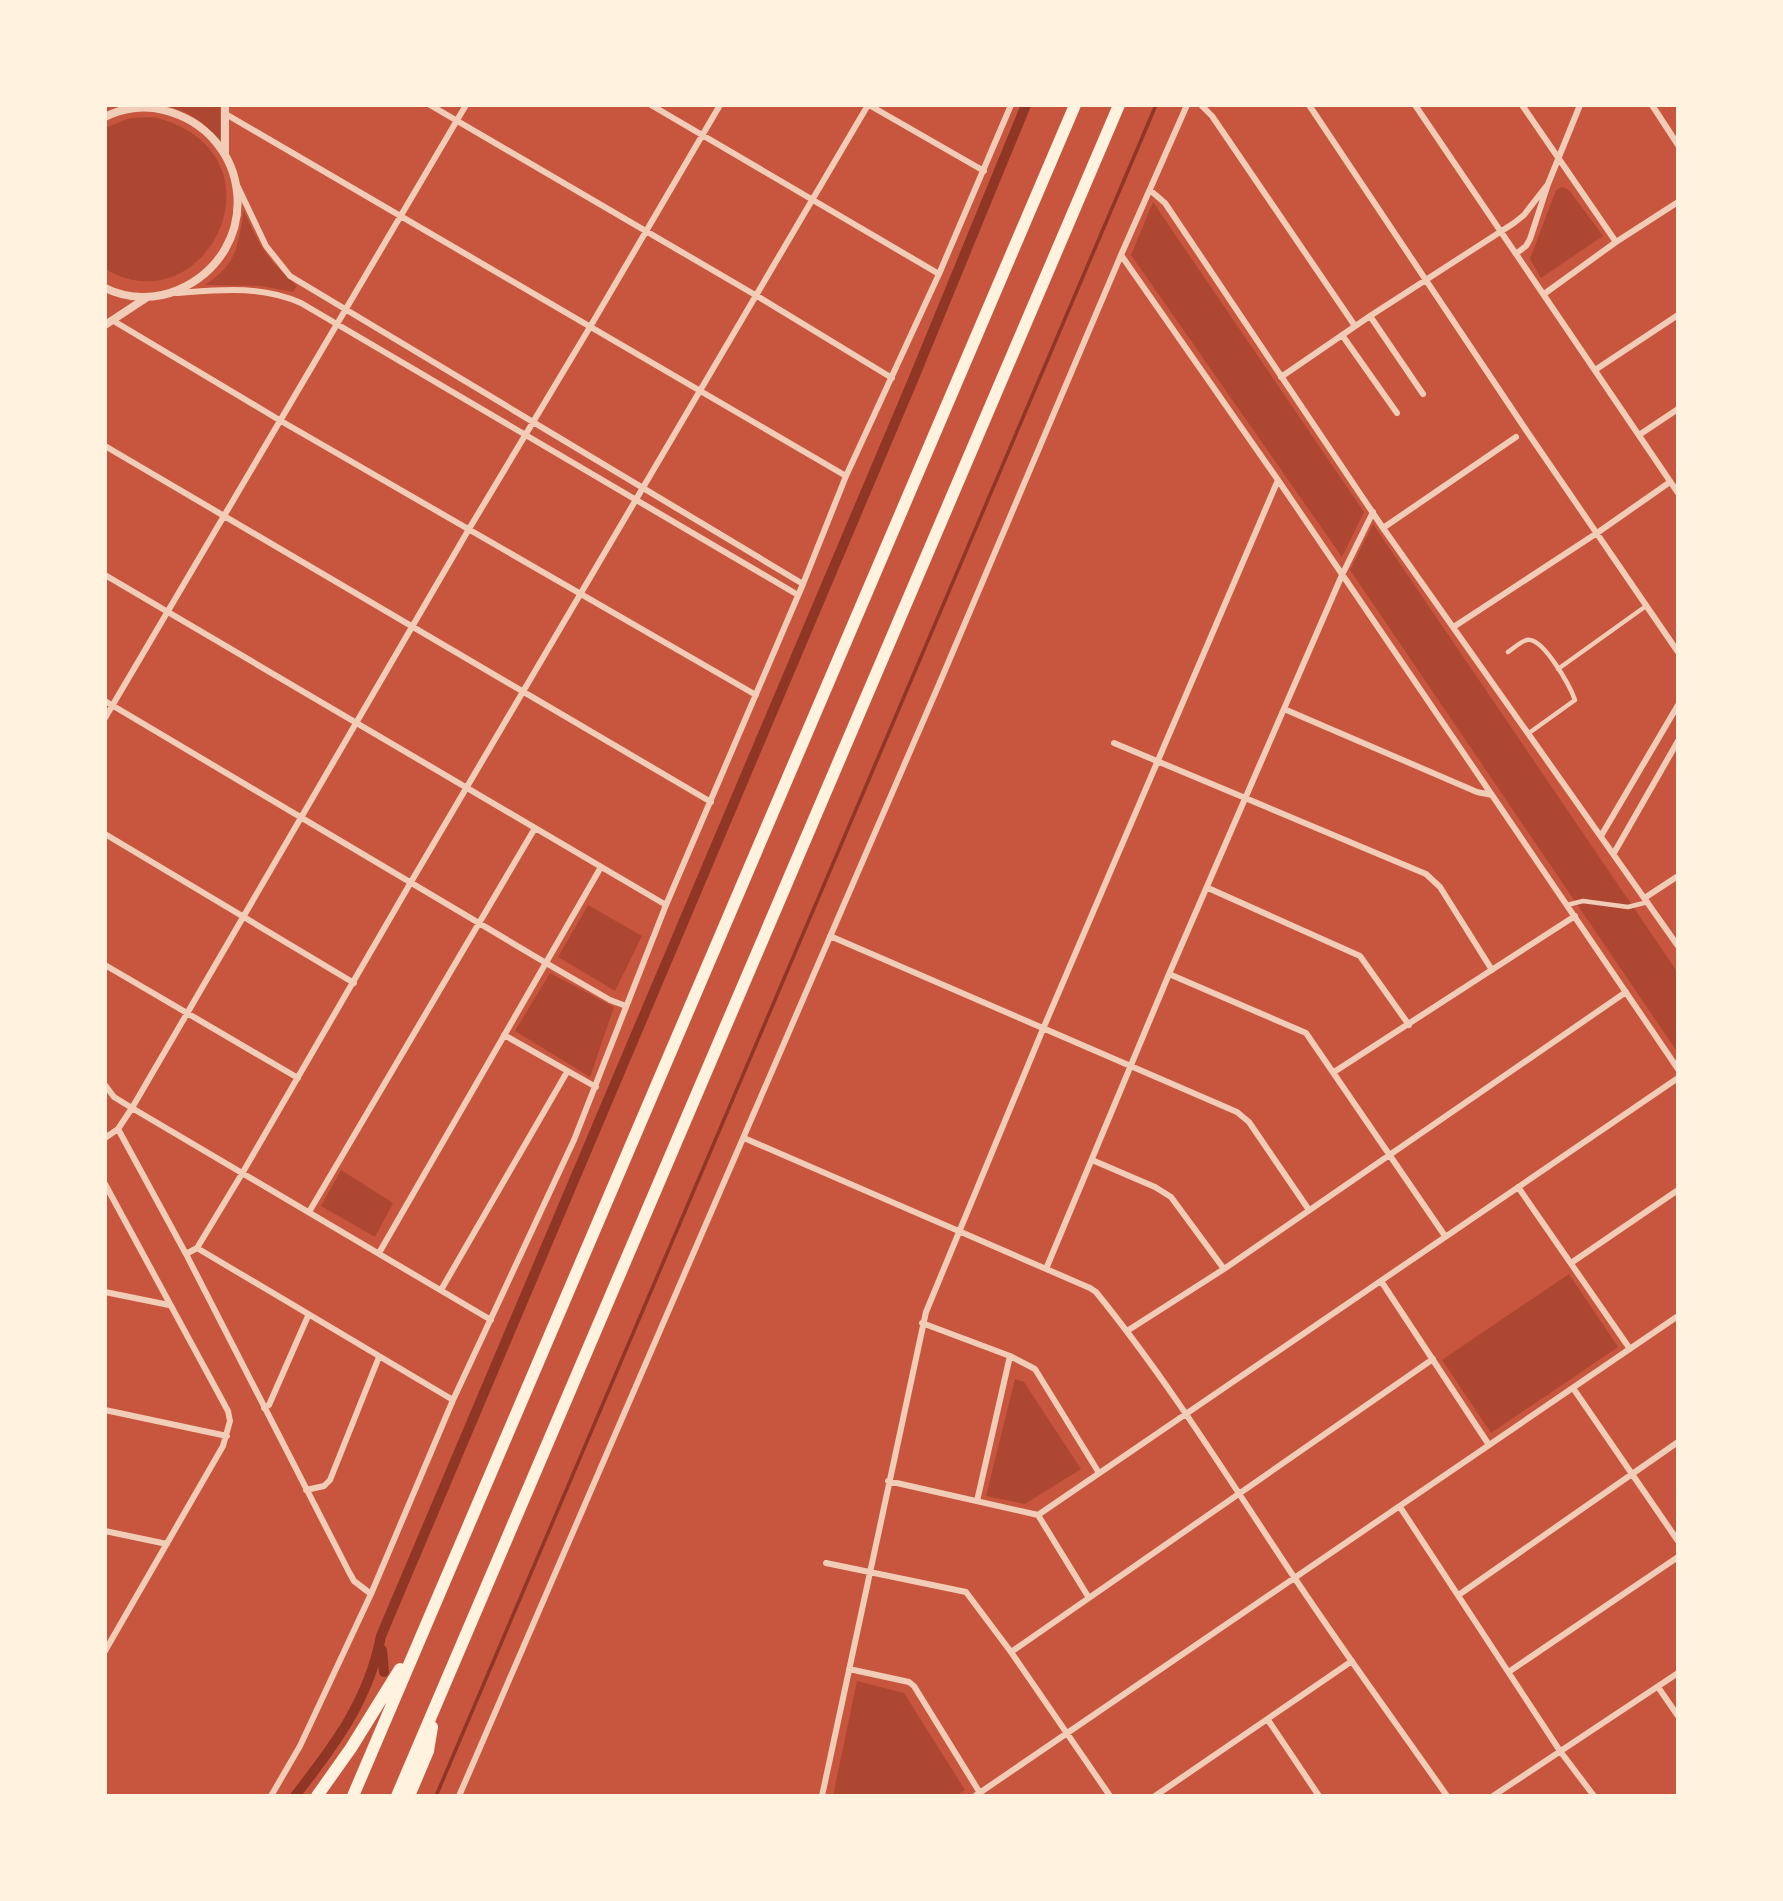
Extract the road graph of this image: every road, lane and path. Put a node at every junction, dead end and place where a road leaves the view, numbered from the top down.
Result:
1 (430, 105) edge
2 (466, 105) edge
3 (651, 105) edge
4 (720, 105) edge
5 (868, 105) edge
6 (1011, 105) edge
7 (1075, 105) edge
8 (1119, 105) edge
9 (1187, 105) edge
10 (1201, 105) edge
11 (1309, 105) edge
12 (1415, 105) edge
13 (1522, 105) edge
14 (1580, 105) edge
15 (1652, 105) edge
16 (136, 106) edge
17 (224, 109) edge
18 (108, 114) edge
19 (457, 121) junction
20 (702, 135) junction
21 (1678, 145) edge
22 (225, 154) junction
23 (1558, 158) junction
24 (984, 171) junction
25 (236, 183) junction
26 (1548, 184) junction
27 (1151, 191) junction
28 (812, 200) junction
29 (1678, 202) edge
30 (401, 216) junction
31 (1502, 231) junction
32 (646, 232) junction
33 (1616, 242) junction
34 (1517, 253) junction
35 (1121, 255) junction
36 (939, 274) junction
37 (1427, 280) junction
38 (105, 288) edge
39 (170, 293) junction
40 (1544, 294) junction
41 (757, 296) junction
42 (146, 298) junction
43 (345, 310) junction
44 (1678, 315) edge
45 (1370, 317) junction
46 (109, 323) edge
47 (337, 324) junction
48 (1355, 326) junction
49 (590, 327) junction
50 (1342, 335) junction
51 (1595, 370) junction
52 (1281, 377) junction
53 (892, 378) junction
54 (701, 392) junction
55 (1423, 394) dead end
56 (1678, 409) edge
57 (1397, 413) dead end
58 (281, 421) junction
59 (533, 423) junction
60 (525, 435) junction
61 (1639, 435) junction
62 (1516, 437) dead end
63 (105, 446) edge
64 (846, 476) junction
65 (1278, 480) junction
66 (1670, 482) junction
67 (643, 489) junction
68 (1678, 493) edge
69 (636, 501) junction
70 (1373, 512) junction
71 (224, 514) junction
72 (1384, 528) junction
73 (469, 529) junction
74 (1597, 533) junction
75 (105, 575) edge
76 (1342, 575) junction
77 (803, 584) junction
78 (582, 594) junction
79 (798, 595) junction
80 (1646, 606) junction
81 (168, 612) junction
82 (412, 625) junction
83 (1455, 626) junction
84 (1508, 652) dead end
85 (1678, 652) edge
86 (1558, 669) junction
87 (524, 691) junction
88 (756, 695) junction
89 (105, 701) edge
90 (113, 705) junction
91 (1678, 705) edge
92 (1284, 709) junction
93 (105, 718) edge
94 (355, 722) junction
95 (1529, 733) junction
96 (1678, 741) edge
97 (1114, 743) dead end
98 (1157, 762) junction
99 (467, 788) junction
100 (1493, 795) junction
101 (1245, 799) junction
102 (711, 802) junction
103 (301, 816) junction
104 (535, 828) junction
105 (105, 834) edge
106 (1601, 836) junction
107 (1614, 853) junction
108 (601, 867) junction
109 (1678, 876) edge
110 (411, 882) junction
111 (1208, 888) junction
112 (1647, 900) junction
113 (666, 905) junction
114 (1567, 905) junction
115 (1575, 916) junction
116 (243, 917) junction
117 (480, 923) junction
118 (830, 936) junction
119 (1678, 946) edge
120 (546, 963) junction
121 (105, 965) edge
122 (1492, 970) junction
123 (1169, 974) junction
124 (354, 983) junction
125 (1626, 992) junction
126 (626, 1006) junction
127 (187, 1013) junction
128 (1409, 1025) junction
129 (1042, 1029) junction
130 (504, 1035) junction
131 (1131, 1066) junction
132 (1678, 1069) edge
133 (567, 1072) junction
134 (1334, 1072) junction
135 (298, 1078) junction
136 (1678, 1078) edge
137 (105, 1085) edge
138 (596, 1087) junction
139 (132, 1108) junction
140 (118, 1129) junction
141 (105, 1138) edge
142 (744, 1138) junction
143 (1389, 1156) junction
144 (1092, 1160) junction
145 (243, 1172) junction
146 (105, 1184) edge
147 (1518, 1187) junction
148 (1678, 1190) edge
149 (1309, 1209) junction
150 (309, 1212) junction
151 (959, 1231) junction
152 (1445, 1236) junction
153 (197, 1248) junction
154 (379, 1253) junction
155 (186, 1254) junction
156 (1571, 1263) junction
157 (1046, 1269) junction
158 (1224, 1269) junction
159 (1381, 1281) junction
160 (441, 1290) junction
161 (105, 1292) edge
162 (169, 1306) junction
163 (308, 1315) junction
164 (1678, 1316) edge
165 (491, 1320) junction
166 (922, 1323) junction
167 (1127, 1331) junction
168 (1630, 1349) junction
169 (1010, 1356) junction
170 (379, 1357) junction
171 (1433, 1359) junction
172 (1573, 1388) junction
173 (453, 1400) junction
174 (264, 1408) junction
175 (105, 1410) edge
176 (1184, 1415) junction
177 (227, 1436) junction
178 (1678, 1442) edge
179 (1489, 1445) junction
180 (1099, 1473) junction
181 (1632, 1473) junction
182 (888, 1481) junction
183 (306, 1490) junction
184 (1239, 1493) junction
185 (977, 1501) junction
186 (1401, 1507) junction
187 (1038, 1515) junction
188 (105, 1531) edge
189 (1678, 1541) edge
190 (167, 1544) junction
191 (1678, 1557) edge
192 (826, 1563) dead end
193 (870, 1572) junction
194 (1295, 1579) junction
195 (371, 1594) junction
196 (1460, 1594) junction
197 (1089, 1598) junction
198 (424, 1630) junction
199 (106, 1647) edge
200 (1011, 1652) junction
201 (1352, 1661) junction
202 (849, 1669) junction
203 (1510, 1671) junction
204 (1678, 1673) edge
205 (1658, 1687) junction
206 (436, 1705) junction
207 (1678, 1716) edge
208 (1268, 1720) junction
209 (1066, 1735) junction
210 (1560, 1751) junction
211 (978, 1794) edge
212 (271, 1796) edge
213 (317, 1796) edge
214 (353, 1796) edge
215 (397, 1796) edge
216 (410, 1796) edge
217 (459, 1796) edge
218 (822, 1796) edge
219 (1110, 1796) edge
220 (1155, 1796) edge
221 (1319, 1796) edge
222 (1447, 1796) edge
223 (1493, 1796) edge
224 (1594, 1796) edge

1 - 19 street
2 - 19 street
3 - 20 street
4 - 20 street
5 - 24 street
5 - 28 street
6 - 24 street
7 - 198 highway
8 - 206 highway
9 - 27 street
10 - 48 street
11 - 37 street
12 - 31 street
13 - 23 street
14 - 23 street
15 - 21 street
16 - 18 street
16 - 22 street
17 - 22 street
17 - 30 street
19 - 30 street
19 - 32 street
20 - 28 street
20 - 32 street
22 - 25 street
23 - 26 street
23 - 33 street
24 - 36 street
25 - 39 street
25 - 43 street
26 - 31 street
26 - 34 street
27 - 35 street
27 - 52 street
28 - 36 street
28 - 41 street
29 - 33 street
30 - 43 street
30 - 49 street
31 - 34 street
31 - 37 street
32 - 41 street
32 - 49 street
33 - 40 street
34 - 40 street
35 - 65 street
35 - 118 street
36 - 53 street
37 - 45 street
37 - 74 street
38 - 42 street
39 - 42 street
39 - 47 street
40 - 51 street
41 - 53 street
41 - 54 street
42 - 46 street
43 - 47 street
43 - 59 street
44 - 51 street
45 - 48 street
45 - 55 street
46 - 58 street
47 - 58 street
47 - 60 street
48 - 50 street
49 - 54 street
49 - 59 street
50 - 52 street
50 - 57 street
51 - 61 street
52 - 70 street
53 - 64 street
54 - 64 street
54 - 67 street
56 - 61 street
58 - 71 street
58 - 73 street
59 - 60 street
59 - 67 street
60 - 69 street
60 - 73 street
61 - 66 street
62 - 72 street
63 - 71 street
64 - 77 street
65 - 76 street
65 - 98 street
66 - 68 street
66 - 74 street
67 - 69 street
67 - 77 street
69 - 78 street
69 - 79 street
70 - 72 street
70 - 76 street
71 - 81 street
71 - 82 street
72 - 83 street
73 - 78 street
73 - 82 street
74 - 80 street
74 - 83 street
75 - 81 street
76 - 92 street
76 - 100 street
77 - 79 street
78 - 87 street
78 - 88 street
79 - 88 street
80 - 85 street
80 - 86 street
81 - 90 street
81 - 94 street
82 - 87 street
82 - 94 street
83 - 95 street
84 - 86 street
86 - 95 street
87 - 99 street
87 - 102 street
88 - 102 street
89 - 90 street
90 - 93 street
90 - 103 street
91 - 106 street
92 - 100 street
92 - 101 street
94 - 99 street
94 - 103 street
95 - 106 street
96 - 107 street
97 - 98 street
98 - 101 street
98 - 129 street
99 - 104 street
99 - 110 street
100 - 114 street
101 - 111 street
101 - 122 street
102 - 113 street
103 - 110 street
103 - 116 street
104 - 108 street
104 - 117 street
105 - 116 street
106 - 107 street
107 - 112 street
108 - 113 street
108 - 120 street
109 - 112 street
110 - 117 street
110 - 124 street
111 - 123 street
111 - 128 street
112 - 114 street
112 - 119 street
113 - 126 street
114 - 115 street
115 - 122 street
115 - 125 street
116 - 124 street
116 - 127 street
117 - 120 street
117 - 150 street
118 - 129 street
118 - 142 street
120 - 126 street
120 - 130 street
121 - 127 street
122 - 128 street
123 - 131 street
123 - 134 street
124 - 135 street
125 - 132 street
125 - 143 street
126 - 138 street
127 - 135 street
127 - 139 street
128 - 134 street
129 - 131 street
129 - 151 street
130 - 133 street
130 - 154 street
131 - 144 street
131 - 149 street
133 - 138 street
133 - 160 street
134 - 143 street
135 - 145 street
136 - 147 street
137 - 139 street
138 - 165 street
139 - 140 street
139 - 145 street
140 - 141 street
140 - 155 street
142 - 151 street
142 - 217 street
143 - 149 street
143 - 152 street
144 - 157 street
144 - 158 street
145 - 150 street
145 - 153 street
146 - 162 street
147 - 152 street
147 - 156 street
148 - 156 street
149 - 158 street
150 - 154 street
151 - 157 street
151 - 166 street
152 - 159 street
153 - 155 street
153 - 163 street
154 - 160 street
155 - 174 street
156 - 168 street
157 - 167 street
158 - 167 street
159 - 171 street
159 - 176 street
160 - 165 street
161 - 162 street
162 - 177 street
163 - 170 street
163 - 174 street
164 - 168 street
165 - 173 street
166 - 169 street
166 - 182 street
167 - 176 street
168 - 172 street
169 - 180 street
169 - 185 street
170 - 173 street
170 - 183 street
171 - 179 street
171 - 184 street
172 - 179 street
172 - 181 street
173 - 195 street
174 - 183 street
175 - 177 street
176 - 180 street
176 - 184 street
177 - 190 street
178 - 181 street
179 - 186 street
180 - 187 street
181 - 189 street
181 - 196 street
182 - 185 street
182 - 193 street
183 - 195 street
184 - 194 street
184 - 197 street
185 - 187 street
186 - 194 street
186 - 196 street
187 - 197 street
188 - 190 street
190 - 199 street
191 - 203 street
192 - 193 street
193 - 200 street
193 - 202 street
194 - 201 street
194 - 209 street
195 - 212 street
196 - 203 street
197 - 200 street
198 - 213 highway
198 - 214 highway
200 - 209 street
201 - 208 street
201 - 222 street
202 - 211 street
202 - 218 street
203 - 210 street
204 - 205 street
205 - 207 street
205 - 210 street
206 - 215 highway
206 - 216 highway
208 - 220 street
208 - 221 street
209 - 211 street
209 - 219 street
210 - 223 street
210 - 224 street

